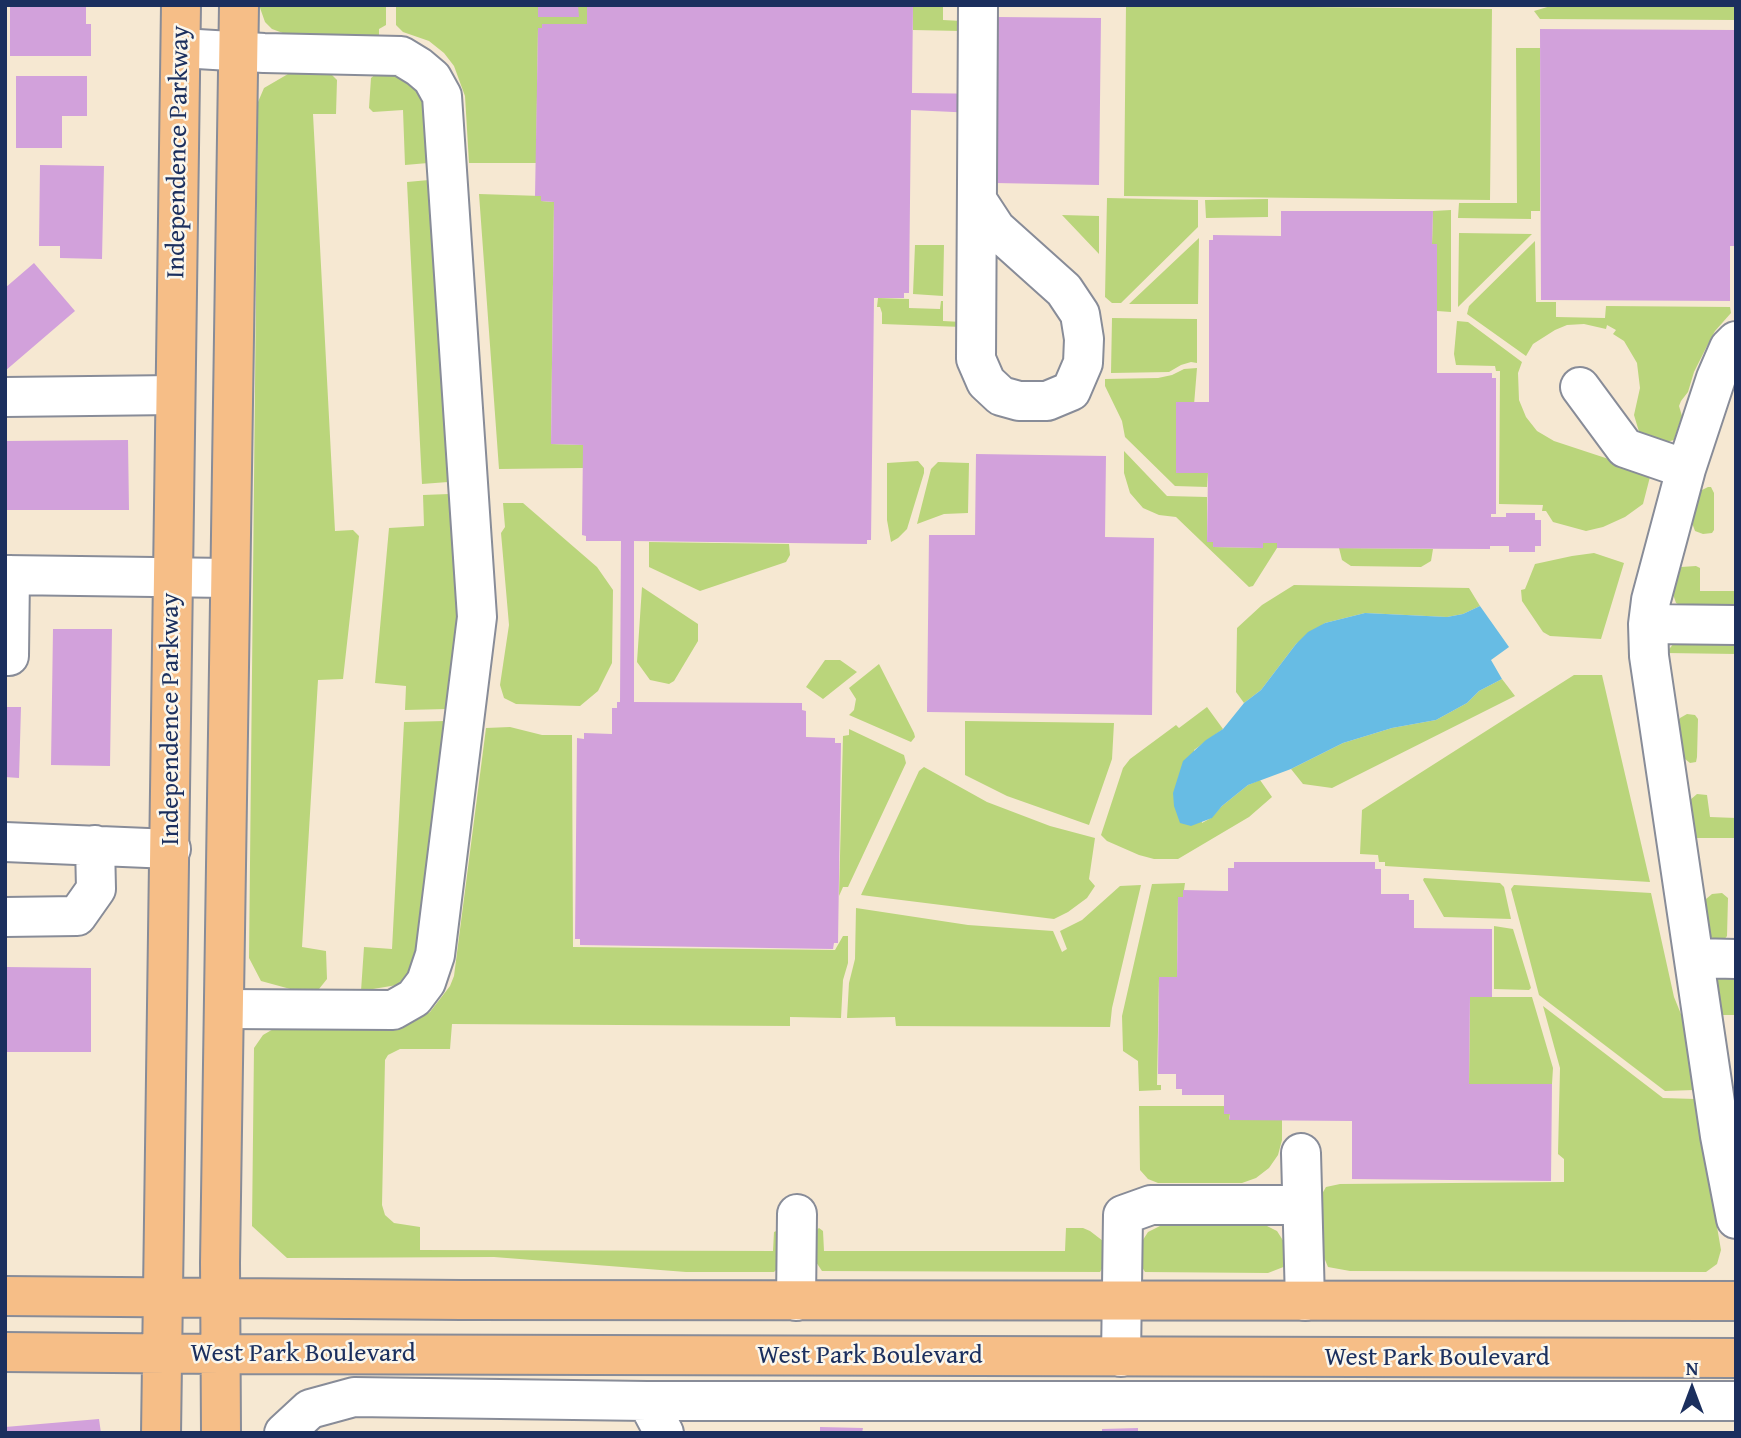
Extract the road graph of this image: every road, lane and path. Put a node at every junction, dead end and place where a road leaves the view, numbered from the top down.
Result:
1 (181, 5) edge
2 (239, 5) edge
3 (978, 5) edge
4 (181, 48) junction
5 (238, 52) junction
6 (977, 200) junction
7 (1736, 341) edge
8 (1580, 387) dead end
9 (175, 395) junction
10 (5, 397) edge
11 (1686, 469) junction
12 (8, 575) edge
13 (172, 577) junction
14 (229, 578) junction
15 (1648, 624) junction
16 (1736, 625) edge
17 (5, 656) edge
18 (5, 842) edge
19 (95, 845) junction
20 (171, 849) junction
21 (5, 917) edge
22 (1694, 958) junction
23 (1736, 959) edge
24 (167, 1008) junction
25 (225, 1009) junction
26 (1301, 1153) dead end
27 (1301, 1205) junction
28 (797, 1214) dead end
29 (1736, 1219) edge
30 (5, 1296) edge
31 (163, 1298) junction
32 (220, 1299) junction
33 (796, 1301) junction
34 (1121, 1301) junction
35 (1305, 1301) junction
36 (1736, 1301) edge
37 (5, 1352) edge
38 (162, 1354) junction
39 (220, 1354) junction
40 (1121, 1357) junction
41 (1736, 1358) edge
42 (1736, 1401) edge
43 (656, 1417) edge
44 (161, 1433) edge
45 (220, 1433) edge
46 (284, 1433) edge

1 - 4 main road, Independence Parkway
2 - 5 main road
3 - 6 street
4 - 5 street
4 - 9 main road, Independence Parkway
5 - 14 main road
5 - 25 street
6 - 6 street
7 - 11 street
8 - 11 street
9 - 10 street
9 - 13 main road, Independence Parkway
11 - 15 street
12 - 13 street
12 - 17 street
13 - 14 street
13 - 20 main road, Independence Parkway
14 - 25 main road
15 - 16 street
15 - 22 street
18 - 19 street
19 - 20 street
19 - 21 street
20 - 24 main road, Independence Parkway
22 - 23 street
22 - 29 street
24 - 25 main road
24 - 31 main road, Independence Parkway
25 - 32 main road
26 - 27 street
27 - 34 street
27 - 35 street
28 - 33 street
30 - 31 main road, West Park Boulevard
31 - 32 main road, West Park Boulevard
31 - 38 main road, Independence Parkway
32 - 33 main road, West Park Boulevard
32 - 39 main road
33 - 34 main road, West Park Boulevard
34 - 35 main road, West Park Boulevard
34 - 40 street
35 - 36 main road, West Park Boulevard
37 - 38 main road, West Park Boulevard
38 - 39 main road, West Park Boulevard
38 - 44 main road, Independence Parkway
39 - 40 main road, West Park Boulevard
39 - 45 main road
40 - 41 main road, West Park Boulevard
42 - 43 street
43 - 46 street

